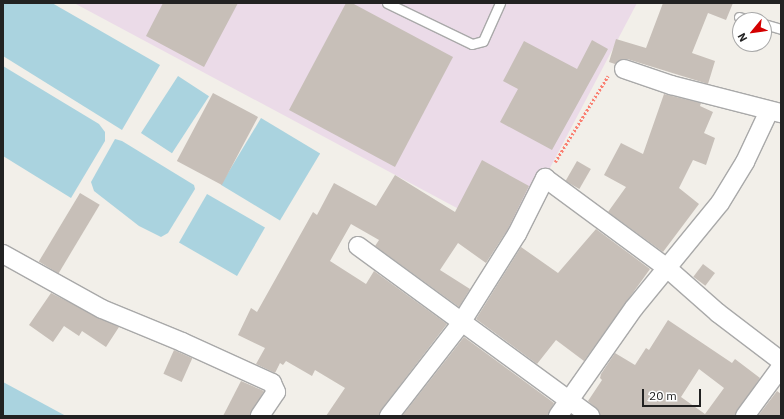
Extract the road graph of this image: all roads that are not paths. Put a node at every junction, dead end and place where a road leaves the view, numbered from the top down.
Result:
1 (387, 3) edge
2 (500, 3) edge
3 (624, 69) road end
4 (775, 112) edge
5 (358, 246) dead end
6 (3, 254) edge
7 (667, 268) junction
8 (462, 320) junction
9 (781, 361) edge
10 (781, 367) edge
11 (568, 399) junction
12 (260, 416) edge
13 (389, 416) edge
14 (558, 416) edge
15 (590, 416) edge
16 (745, 416) edge

1 - 2 lane
3 - 4 street
4 - 7 street
5 - 8 street
6 - 12 street
7 - 8 street
7 - 9 street
7 - 11 street
8 - 11 street
8 - 13 street
10 - 16 street
11 - 14 street
11 - 15 street

